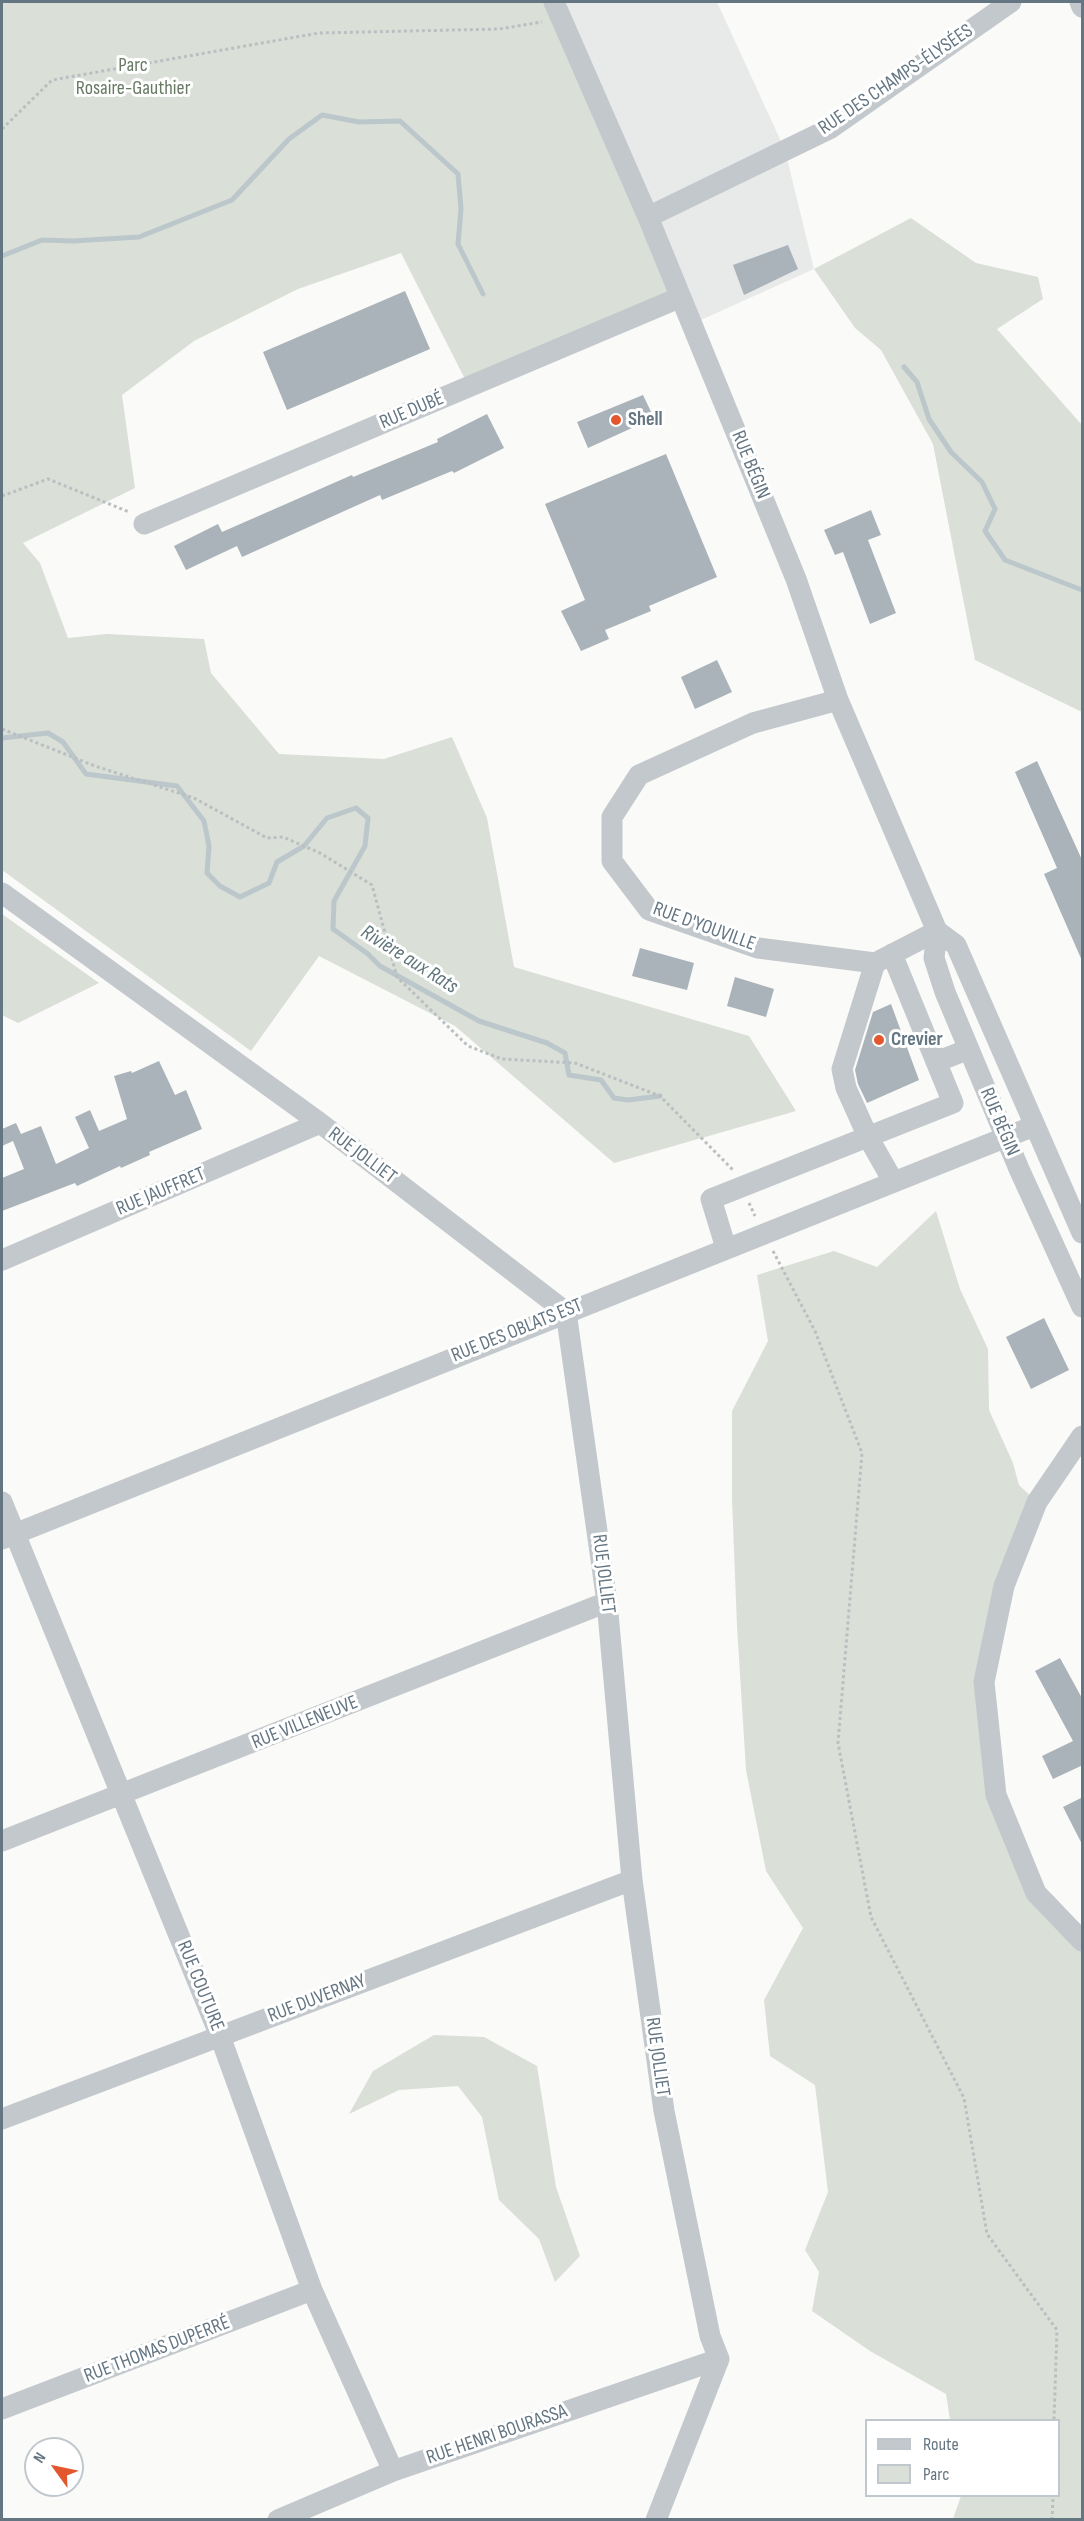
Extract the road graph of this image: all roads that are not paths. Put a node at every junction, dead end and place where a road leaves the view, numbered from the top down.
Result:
1 (554, 2) edge
2 (1011, 2) edge
3 (1080, 2) edge
4 (1083, 7) edge
5 (648, 217) junction
6 (681, 297) junction
7 (148, 523) road end
8 (838, 700) junction
9 (2, 893) edge
10 (936, 931) junction
11 (883, 959) junction
12 (945, 992) junction
13 (912, 1004) junction
14 (969, 1049) junction
15 (936, 1062) junction
16 (320, 1124) junction
17 (1034, 1126) junction
18 (1006, 1136) junction
19 (868, 1137) junction
20 (893, 1181) junction
21 (1083, 1233) edge
22 (726, 1248) junction
23 (2, 1260) edge
24 (1083, 1307) edge
25 (566, 1311) junction
26 (1083, 1436) edge
27 (2, 1502) edge
28 (8, 1536) edge
29 (607, 1602) junction
30 (121, 1796) junction
31 (2, 1841) edge
32 (633, 1880) junction
33 (1083, 1941) edge
34 (220, 2036) junction
35 (2, 2119) edge
36 (312, 2290) junction
37 (719, 2359) junction
38 (2, 2409) edge
39 (393, 2471) junction
40 (278, 2520) edge
41 (656, 2520) edge

1 - 5 street, RUE BÉGIN
2 - 5 street, RUE DES CHAMPS-ÉLYSÉES
3 - 4 street
5 - 6 street, RUE BÉGIN
6 - 7 street, RUE DUBÉ
6 - 8 street, RUE BÉGIN
8 - 10 street, RUE BÉGIN
8 - 11 street, RUE D'YOUVILLE
9 - 16 street, RUE JOLLIET
10 - 11 street
10 - 12 street, RUE BÉGIN
10 - 17 street, RUE BÉGIN
11 - 13 street
11 - 19 street
12 - 13 street
12 - 14 street, RUE BÉGIN
13 - 15 street
14 - 15 street
14 - 18 street, RUE BÉGIN
15 - 19 street
16 - 23 street, RUE JAUFFRET
16 - 25 street, RUE JOLLIET
17 - 18 street, RUE DES OBLATS EST
17 - 21 street, RUE BÉGIN
18 - 20 street, RUE DES OBLATS EST
18 - 24 street, RUE BÉGIN
19 - 20 street
19 - 22 street
20 - 22 street, RUE DES OBLATS EST
22 - 25 street, RUE DES OBLATS EST
25 - 28 street, RUE DES OBLATS EST
25 - 29 street, RUE JOLLIET
26 - 33 street
27 - 28 street, RUE COUTURE
28 - 30 street, RUE COUTURE
29 - 30 street, RUE VILLENEUVE
29 - 32 street, RUE JOLLIET
30 - 31 street, RUE VILLENEUVE
30 - 34 street, RUE COUTURE
32 - 34 street, RUE DUVERNAY
32 - 37 street, RUE JOLLIET
34 - 35 street, RUE DUVERNAY
34 - 36 street, RUE COUTURE
36 - 38 street, RUE THOMAS DUPERRÉ
36 - 39 street, RUE COUTURE
37 - 39 street, RUE HENRI BOURASSA
37 - 41 street
39 - 40 street, RUE HENRI BOURASSA

